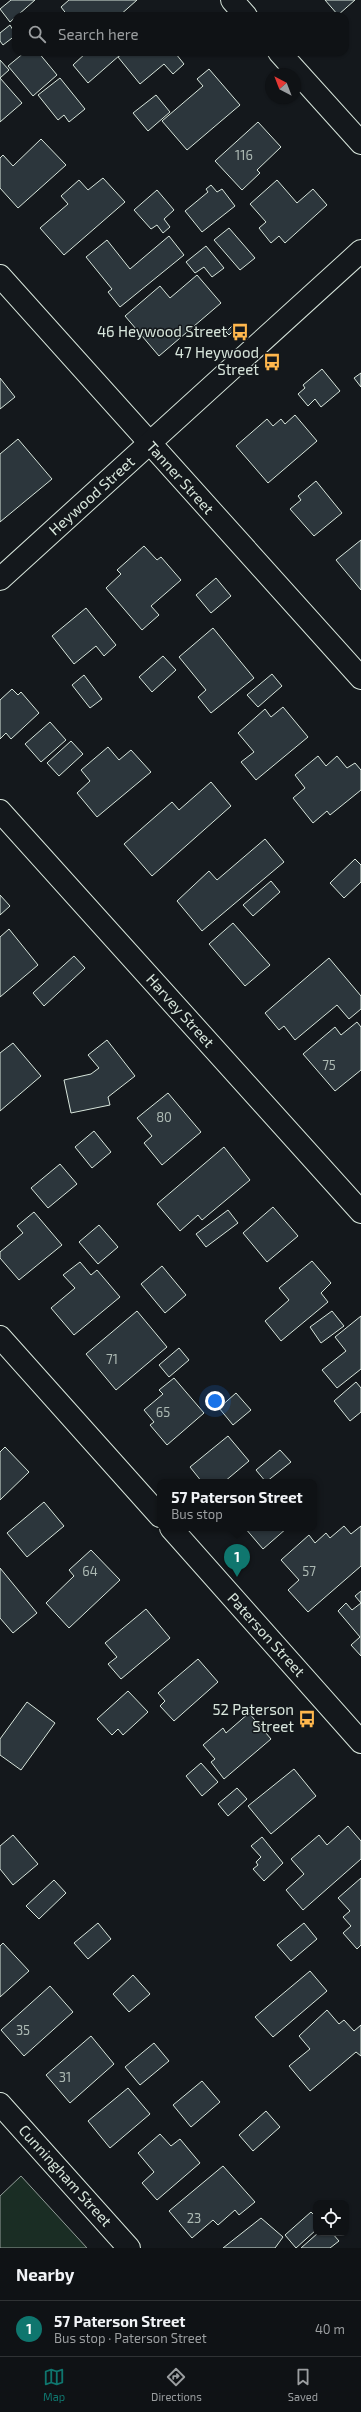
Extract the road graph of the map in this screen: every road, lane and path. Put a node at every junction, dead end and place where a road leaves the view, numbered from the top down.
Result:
1 (232, 0) edge
2 (242, 12) edge
3 (283, 56) edge
4 (361, 143) edge
5 (361, 251) edge
6 (0, 276) edge
7 (150, 444) junction
8 (0, 579) edge
9 (361, 678) edge
10 (0, 811) edge
11 (361, 1212) edge
12 (0, 1337) edge
13 (157, 1513) edge
14 (173, 1531) edge
15 (361, 1742) edge
16 (0, 2104) edge
17 (129, 2248) edge

1 - 2 street
3 - 4 street
5 - 7 street, Heywood Street
6 - 7 street, Tanner Street
7 - 8 street, Heywood Street
7 - 9 street, Tanner Street
10 - 11 street, Harvey Street
12 - 13 street
14 - 15 street, Paterson Street
16 - 17 street, Cunningham Street

